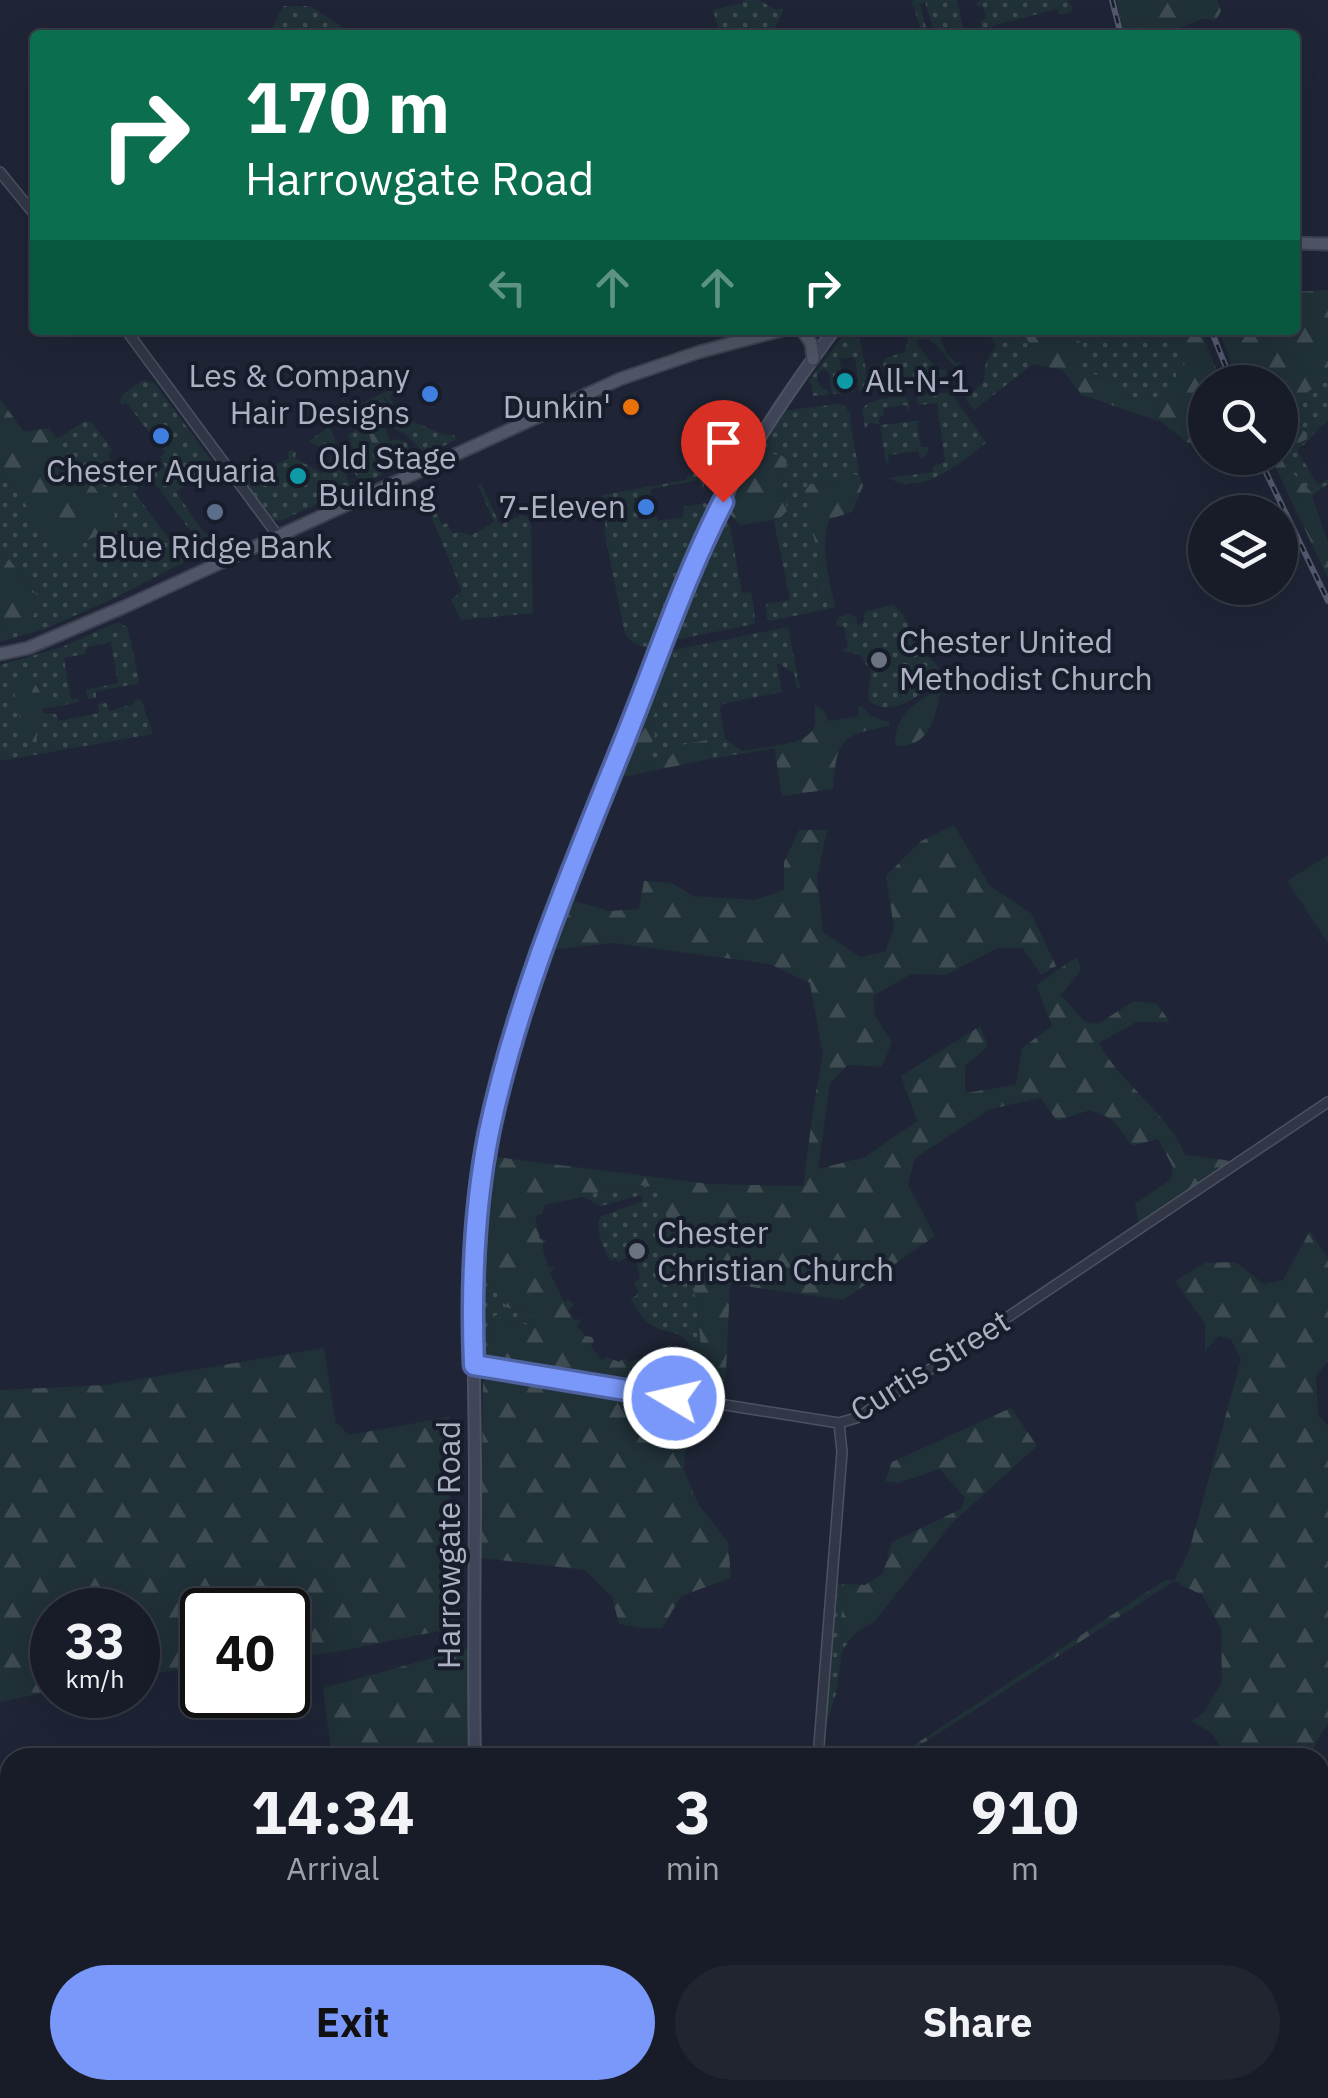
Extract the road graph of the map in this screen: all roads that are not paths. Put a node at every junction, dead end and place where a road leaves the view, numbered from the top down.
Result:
1 (0, 172) edge
2 (30, 209) edge
3 (1300, 243) edge
4 (1328, 244) edge
5 (130, 335) edge
6 (763, 335) edge
7 (806, 335) edge
8 (830, 335) edge
9 (813, 359) junction
10 (278, 536) junction
11 (0, 654) edge
12 (1328, 1102) edge
13 (474, 1365) junction
14 (839, 1423) junction
15 (474, 1748) edge
16 (819, 1748) edge

1 - 2 street
3 - 4 main road
5 - 10 street
6 - 10 main road
7 - 9 main road
8 - 9 main road, Harrowgate Road
9 - 13 main road, Harrowgate Road
10 - 11 main road
12 - 14 street, Curtis Street
13 - 14 street, Curtis Street
13 - 15 main road, Harrowgate Road
14 - 16 street

